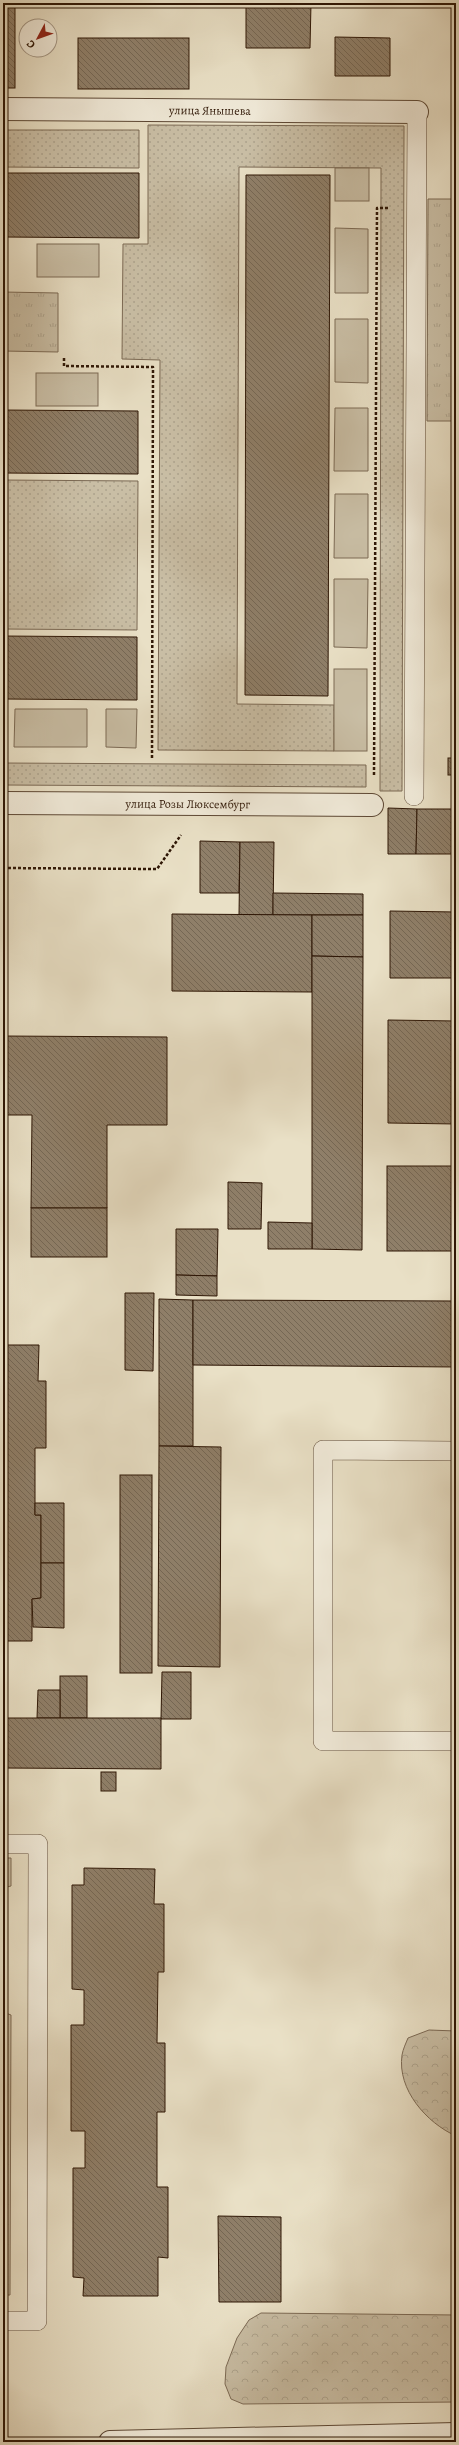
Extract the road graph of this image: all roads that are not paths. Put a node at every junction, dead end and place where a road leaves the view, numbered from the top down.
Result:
1 (3, 109) edge
2 (417, 112) joint
3 (414, 796) dead end
4 (3, 803) edge
5 (372, 805) road end
6 (456, 1451) edge
7 (456, 1741) edge
8 (3, 1844) edge
9 (3, 2321) edge
10 (456, 2434) edge
11 (110, 2442) edge

1 - 2 street, улица Янышева
2 - 3 lane
4 - 5 street, улица Розы Люксембург
6 - 7 lane
8 - 9 lane
10 - 11 street

